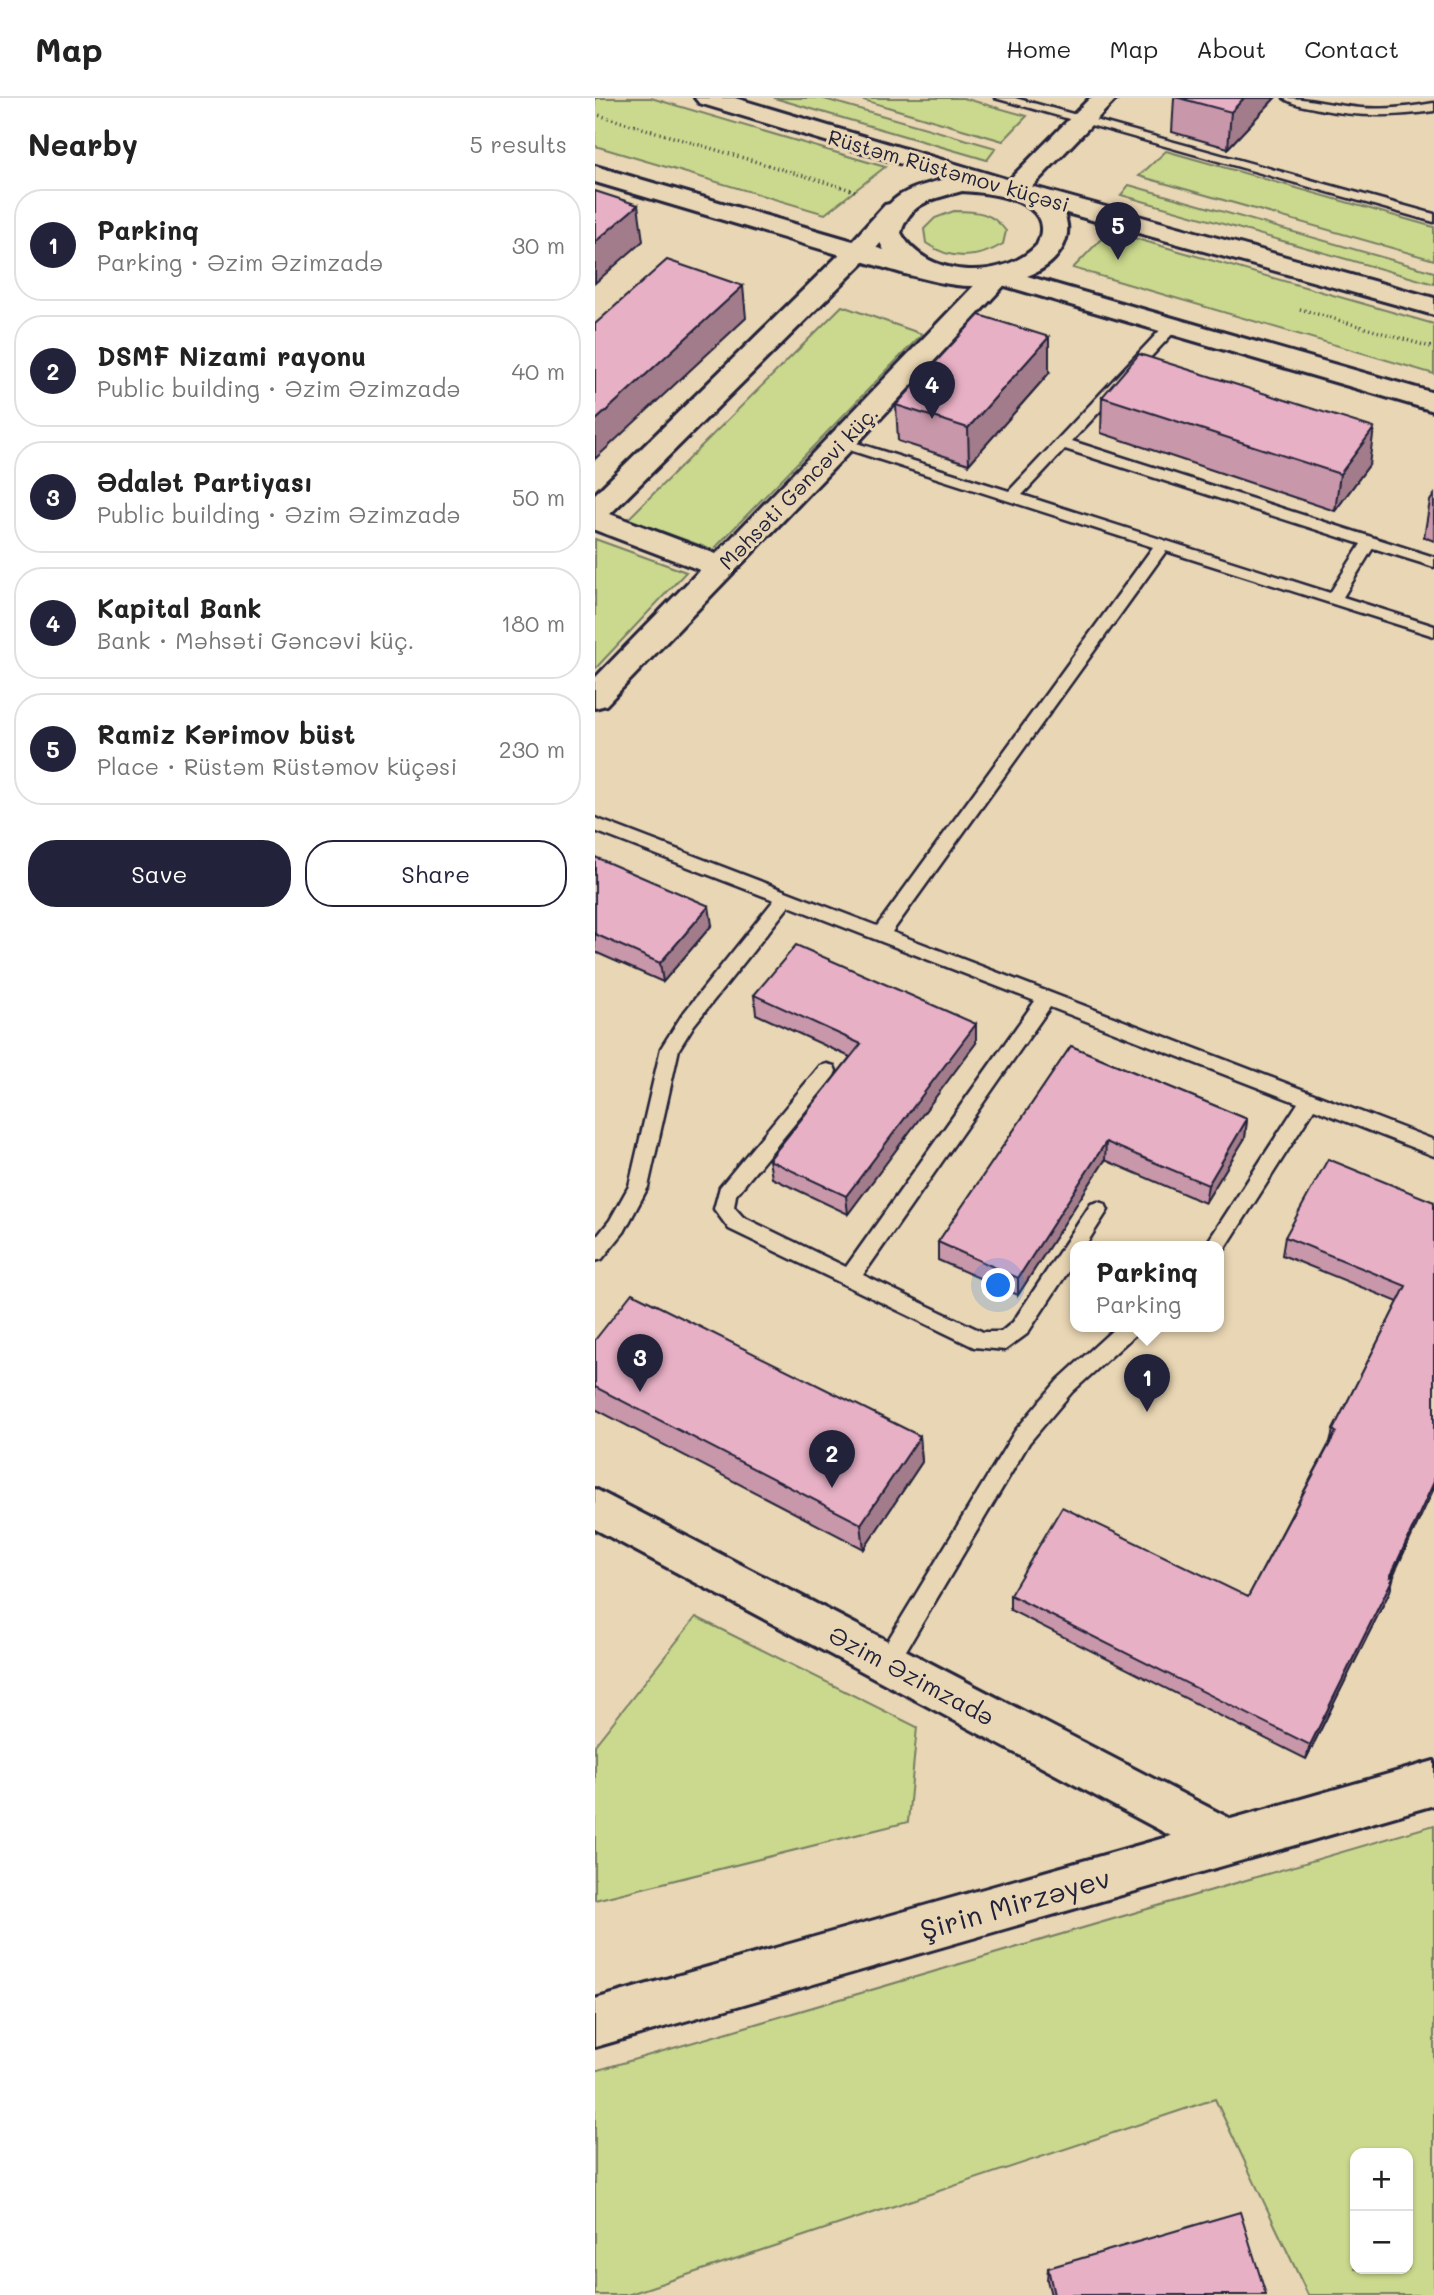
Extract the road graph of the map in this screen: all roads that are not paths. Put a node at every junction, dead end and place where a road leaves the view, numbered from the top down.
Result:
1 (708, 98) edge
2 (1001, 98) edge
3 (1104, 98) edge
4 (1290, 98) edge
5 (1321, 102) edge
6 (1434, 107) edge
7 (1082, 120) junction
8 (595, 174) edge
9 (1014, 190) junction
10 (894, 211) junction
11 (1434, 218) edge
12 (858, 252) junction
13 (924, 270) junction
14 (999, 276) junction
15 (1434, 307) edge
16 (1173, 326) junction
17 (1434, 402) edge
18 (842, 443) junction
19 (1063, 443) junction
20 (1012, 497) junction
21 (595, 511) edge
22 (595, 519) edge
23 (1370, 541) junction
24 (1162, 545) junction
25 (1434, 562) edge
26 (721, 567) junction
27 (1334, 599) junction
28 (1434, 631) edge
29 (595, 697) edge
30 (595, 824) edge
31 (786, 898) junction
32 (881, 934) junction
33 (1047, 998) junction
34 (827, 1071) dead end
35 (1310, 1100) junction
36 (1434, 1147) edge
37 (1098, 1210) dead end
38 (1078, 1241) edge
39 (1219, 1241) edge
40 (1070, 1252) edge
41 (595, 1253) edge
42 (850, 1277) junction
43 (1124, 1332) edge
44 (595, 1508) edge
45 (887, 1662) junction
46 (1434, 1783) edge
47 (1229, 1842) junction
48 (595, 2024) edge

1 - 9 street, Rüstəm Rüstəmov küçəsi
2 - 7 lane
3 - 7 street
4 - 5 lane
5 - 6 lane
7 - 9 street
7 - 11 lane
8 - 12 street
9 - 10 street
9 - 14 street
9 - 15 street, Rüstəm Rüstəmov küçəsi
10 - 12 street
10 - 13 street
12 - 13 street
12 - 21 street
13 - 14 street
14 - 16 street
14 - 18 street, Məhsəti Gəncəvi küç.
16 - 17 street
16 - 19 lane
18 - 20 lane
18 - 26 street, Məhsəti Gəncəvi küç.
19 - 20 lane
19 - 23 lane
20 - 24 lane
22 - 26 street
23 - 25 lane
23 - 27 lane
24 - 27 lane
24 - 32 lane
26 - 29 street, Məhsəti Gəncəvi küç.
27 - 28 lane
30 - 31 lane
31 - 32 lane
31 - 41 lane
32 - 33 lane
33 - 35 lane
33 - 42 lane
34 - 42 lane
35 - 36 lane
35 - 39 lane
37 - 38 lane
40 - 42 lane
43 - 45 lane
44 - 45 street, Əzim Əzimzadə
45 - 47 street, Əzim Əzimzadə
46 - 47 street, Şirin Mirzəyev
47 - 48 street, Şirin Mirzəyev

